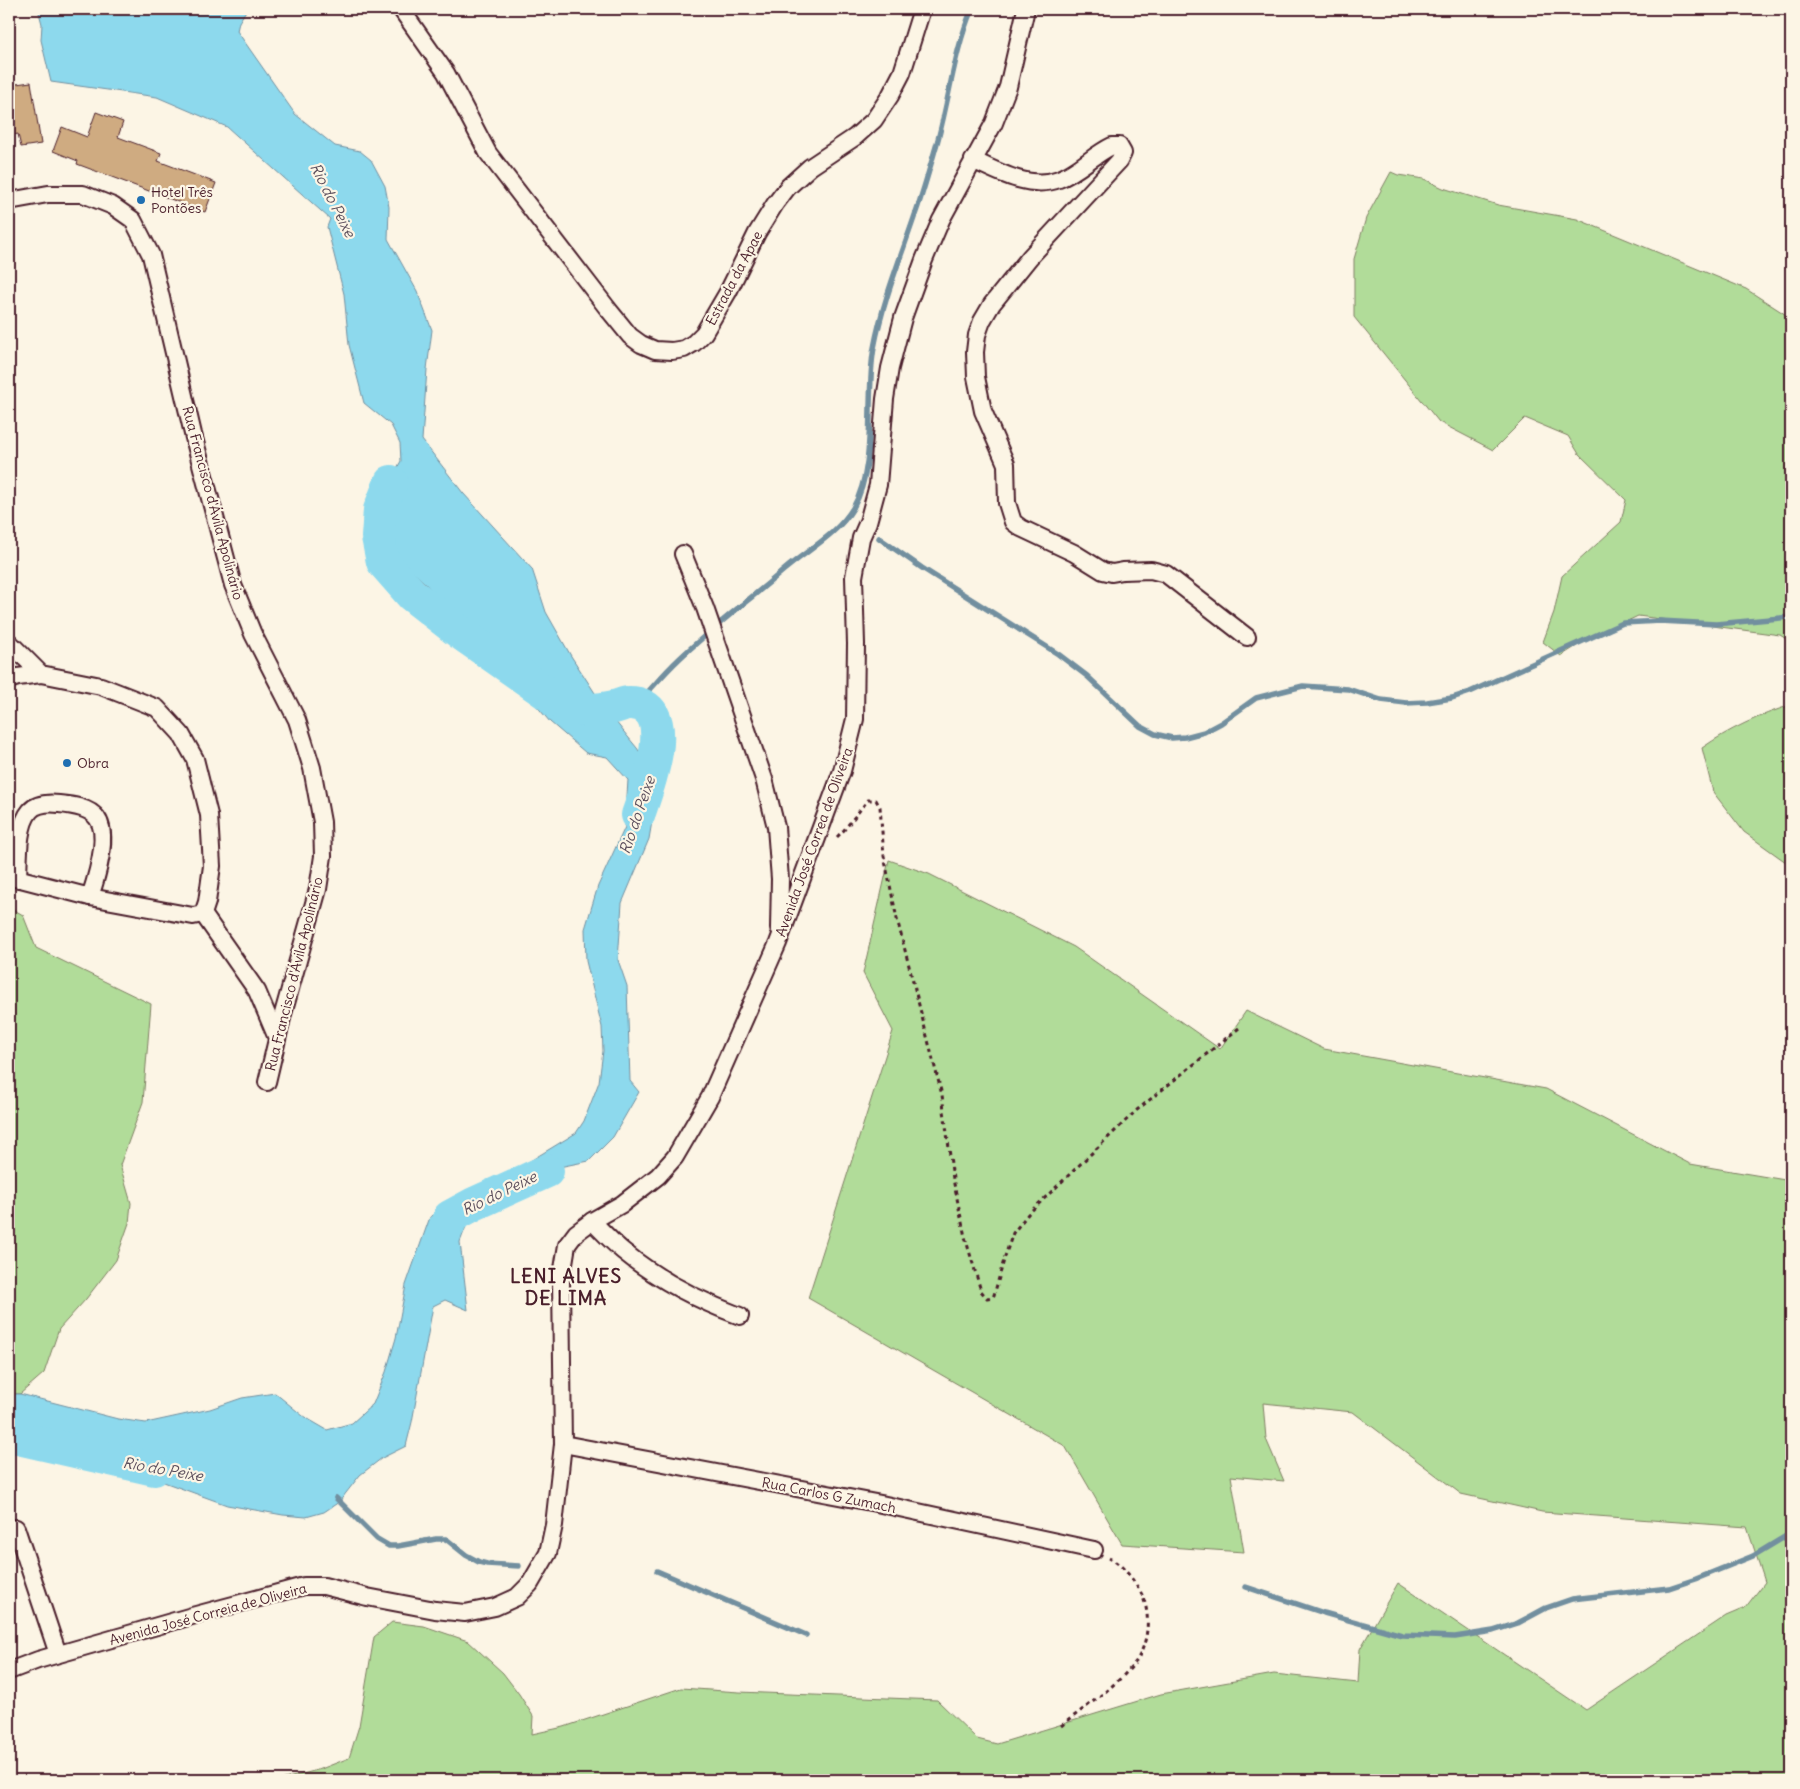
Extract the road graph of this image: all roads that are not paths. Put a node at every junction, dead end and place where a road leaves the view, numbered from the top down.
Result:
1 (402, 9) edge
2 (922, 9) edge
3 (1026, 9) edge
4 (973, 160) junction
5 (9, 201) edge
6 (683, 554) dead end
7 (1247, 637) dead end
8 (9, 642) edge
9 (41, 674) junction
10 (9, 680) edge
11 (14, 877) edge
12 (90, 897) junction
13 (203, 914) junction
14 (778, 943) junction
15 (277, 1038) junction
16 (267, 1082) dead end
17 (592, 1221) junction
18 (740, 1316) dead end
19 (563, 1444) junction
20 (16, 1528) dead end
21 (1094, 1550) road end
22 (58, 1654) junction
23 (9, 1670) edge

1 - 2 street, Estrada da Apae
3 - 4 street, Avenida José Correa de Oliveira
4 - 7 street
4 - 14 street, Avenida José Correa de Oliveira
5 - 15 street, Rua Francisco d'Ávila Apolinário
6 - 14 street
8 - 9 street
9 - 10 street
9 - 13 street
11 - 12 street
11 - 12 street
12 - 13 street
13 - 15 street
14 - 17 street, Avenida José Correa de Oliveira
15 - 16 street, Rua Francisco d'Ávila Apolinário
17 - 18 street
17 - 19 street, Avenida José Correia de Oliveira
19 - 21 street, Rua Carlos G Zumach
19 - 22 street, Avenida José Correia de Oliveira
20 - 22 street
22 - 23 street, Avenida José Correia de Oliveira

